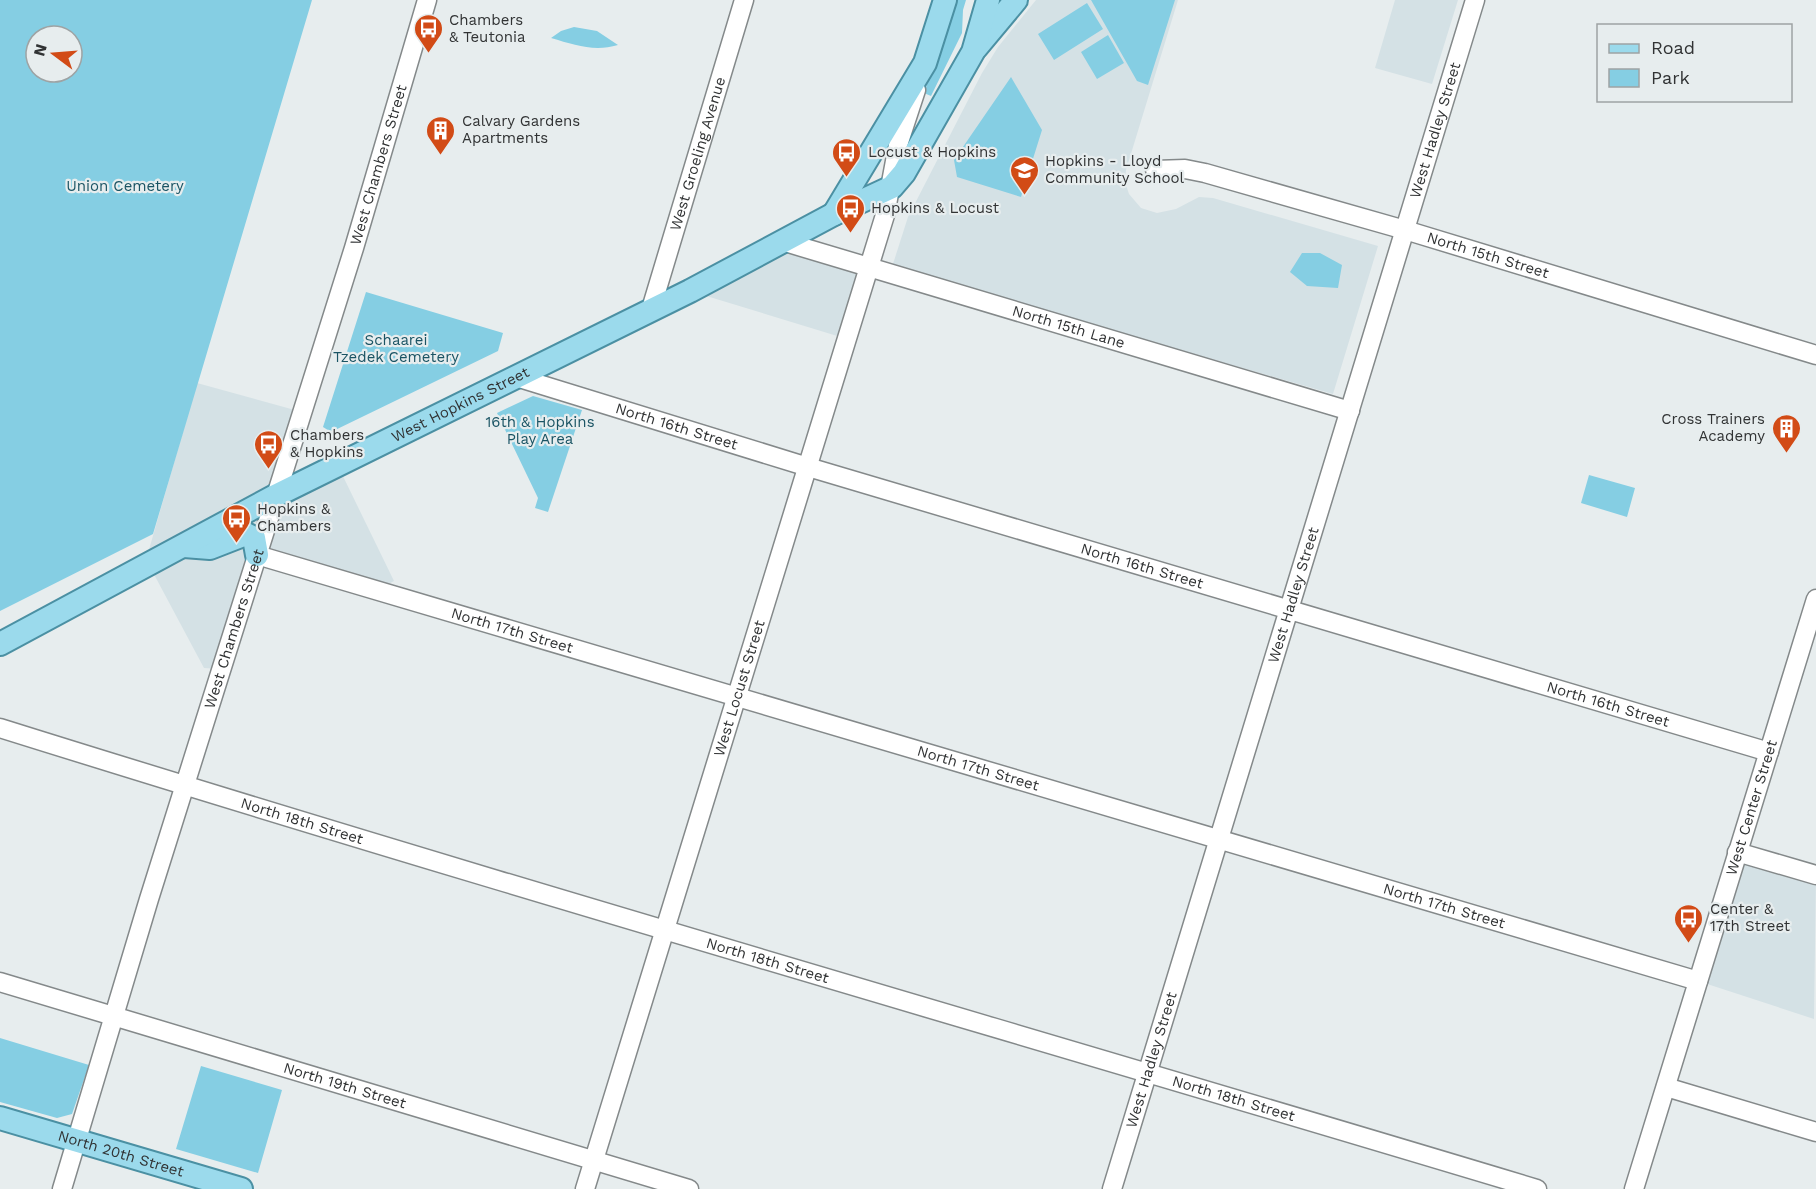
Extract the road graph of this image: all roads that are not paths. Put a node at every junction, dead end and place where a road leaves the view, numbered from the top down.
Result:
1 (427, 0) edge
2 (744, 0) edge
3 (945, 0) edge
4 (988, 0) edge
5 (1016, 0) edge
6 (1475, 0) edge
7 (973, 52) junction
8 (925, 63) junction
9 (1155, 170) dead end
10 (892, 187) junction
11 (834, 214) junction
12 (1405, 230) junction
13 (785, 242) junction
14 (870, 266) junction
15 (651, 309) junction
16 (1816, 355) edge
17 (516, 376) junction
18 (1350, 411) junction
19 (808, 467) junction
20 (275, 496) junction
21 (182, 546) junction
22 (257, 555) junction
23 (1816, 599) edge
24 (1290, 609) junction
25 (1813, 618) edge
26 (0, 644) edge
27 (738, 697) junction
28 (0, 728) edge
29 (1769, 752) junction
30 (186, 786) junction
31 (1219, 837) junction
32 (1737, 852) junction
33 (1816, 875) edge
34 (664, 931) junction
35 (1698, 981) junction
36 (0, 982) edge
37 (114, 1016) junction
38 (1148, 1072) junction
39 (1666, 1088) junction
40 (0, 1118) edge
41 (1816, 1132) edge
42 (77, 1141) junction
43 (593, 1160) junction
44 (62, 1189) edge
45 (241, 1189) edge
46 (585, 1189) edge
47 (689, 1189) edge
48 (1112, 1189) edge
49 (1537, 1189) edge
50 (1634, 1189) edge

1 - 20 street, West Chambers Street
2 - 15 street, West Groeling Avenue
3 - 8 main road, West Locust Street
4 - 7 main road, West Locust Street
5 - 7 main road
6 - 12 street, West Hadley Street
7 - 10 main road, West Locust Street
8 - 10 street, West Locust Street
8 - 11 main road
9 - 12 street, North 15th Street
10 - 11 main road, West Hopkins Street
10 - 14 street, West Locust Street
11 - 13 main road, West Hopkins Street
12 - 16 street, North 15th Street
12 - 18 street, West Hadley Street
13 - 14 street, North 15th Lane
13 - 15 main road, West Hopkins Street
14 - 18 street, North 15th Lane
14 - 19 street, West Locust Street
15 - 17 main road, West Hopkins Street
17 - 19 street, North 16th Street
17 - 20 main road, West Hopkins Street
18 - 24 street, West Hadley Street
19 - 24 street, North 16th Street
19 - 27 street, West Locust Street
20 - 21 main road, West Hopkins Street
20 - 22 street, West Chambers Street
21 - 22 main road
21 - 26 main road, West Hopkins Street
22 - 27 street, North 17th Street
22 - 30 street, West Chambers Street
23 - 25 street, West Center Street
24 - 29 street, North 16th Street
24 - 31 street, West Hadley Street
25 - 29 street, West Center Street
27 - 31 street, North 17th Street
27 - 34 street, West Locust Street
28 - 30 street, North 18th Street
29 - 32 street, West Center Street
30 - 34 street, North 18th Street
30 - 37 street, West Chambers Street
31 - 35 street, North 17th Street
31 - 38 street, West Hadley Street
32 - 33 street
32 - 35 street, West Center Street
34 - 38 street, North 18th Street
34 - 43 street, West Locust Street
35 - 39 street, West Center Street
36 - 37 street, North 19th Street
37 - 42 street, West Chambers Street
37 - 43 street, North 19th Street
38 - 48 street, West Hadley Street
38 - 49 street, North 18th Street
39 - 41 street
39 - 50 street, West Center Street
40 - 42 main road, North 20th Street
42 - 44 street, West Chambers Street
42 - 45 main road, North 20th Street
43 - 46 street, West Locust Street
43 - 47 street, North 19th Street

